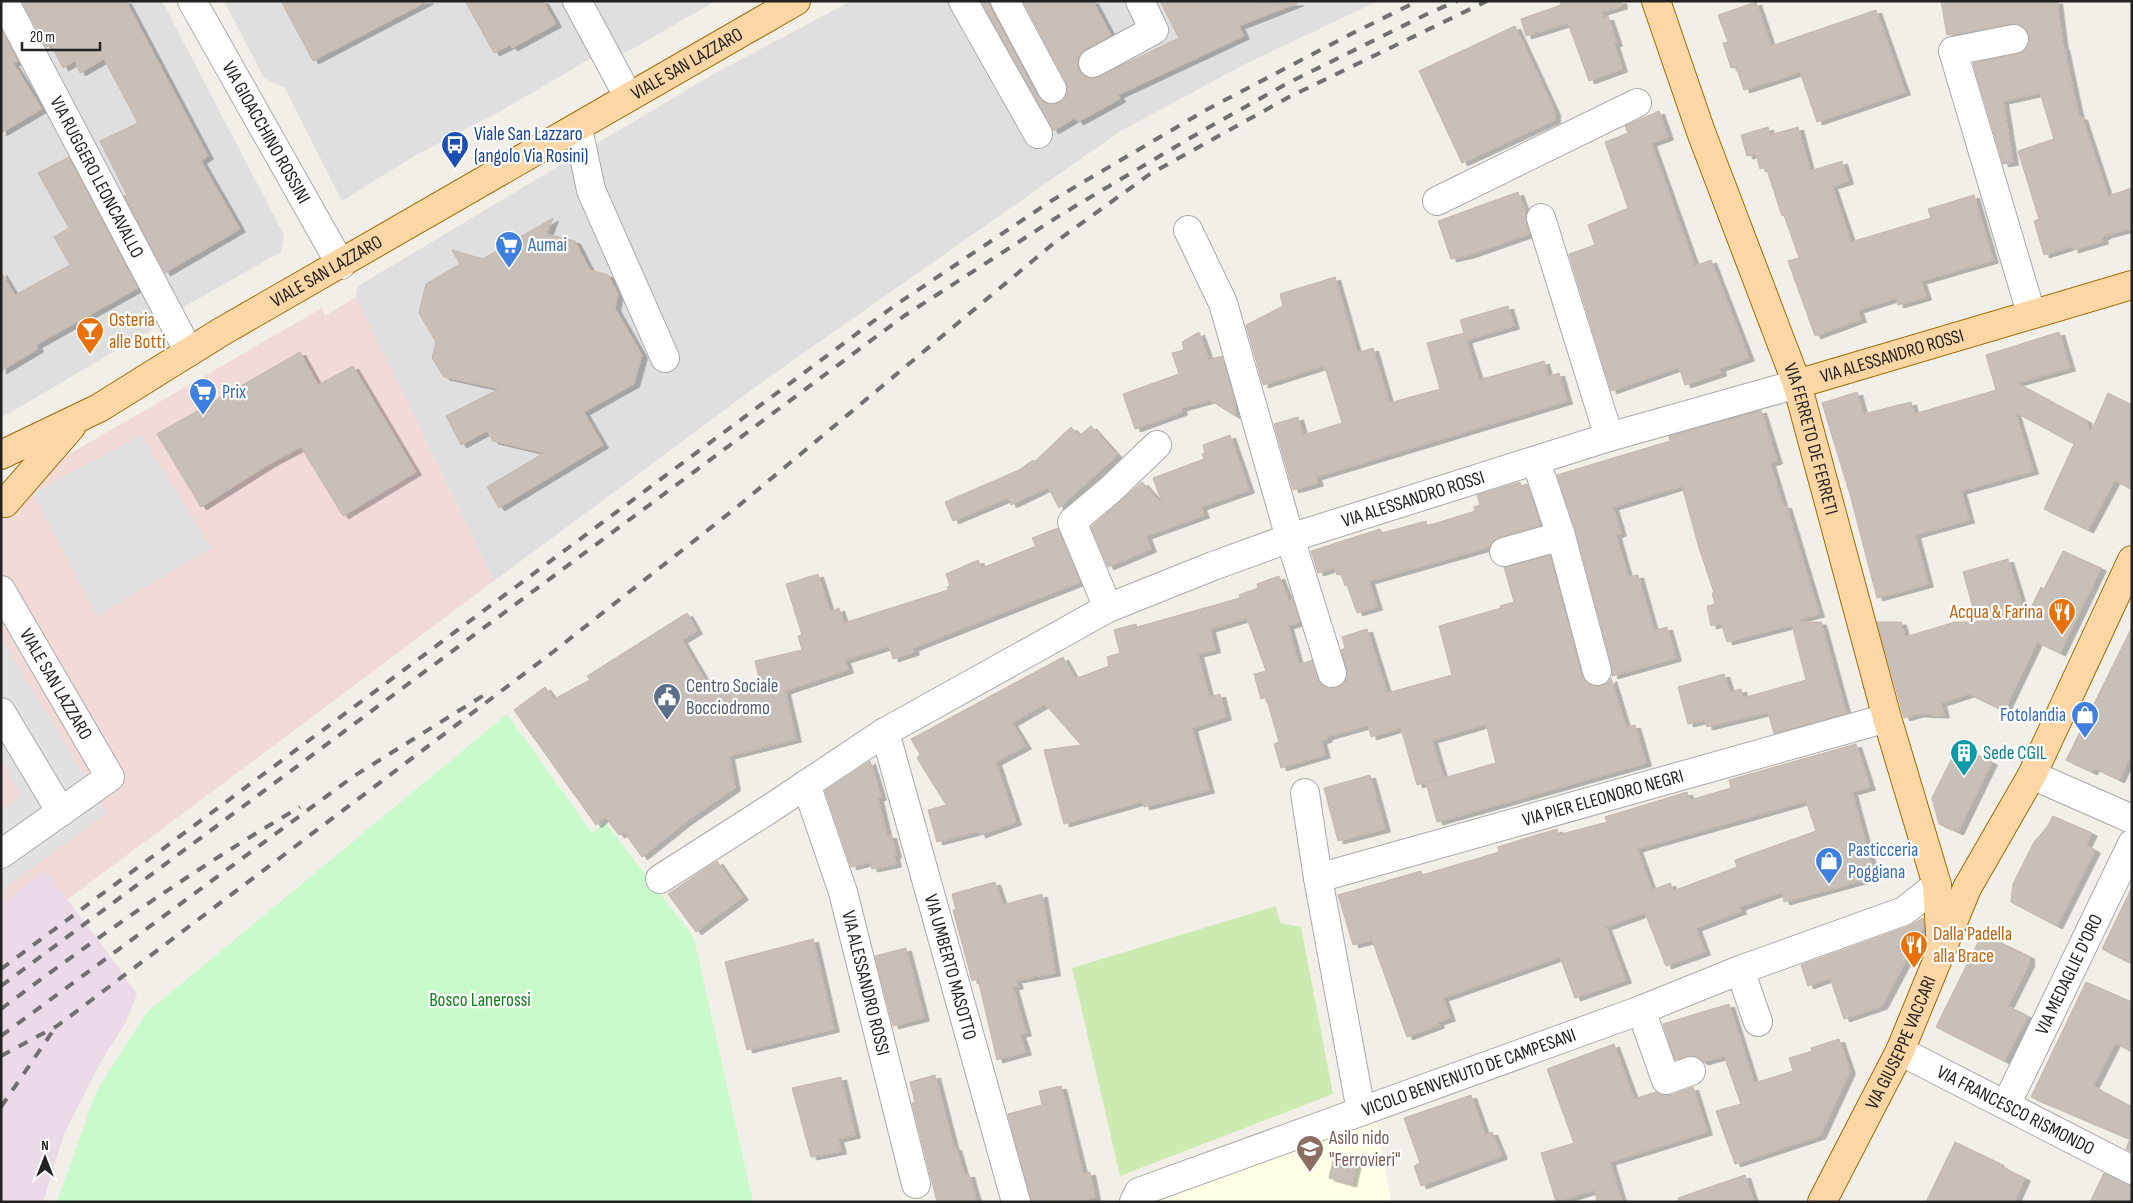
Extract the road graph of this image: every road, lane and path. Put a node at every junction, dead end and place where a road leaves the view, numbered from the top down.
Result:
1 (4, 1) edge
2 (192, 1) edge
3 (577, 1) edge
4 (796, 1) edge
5 (963, 1) edge
6 (1006, 1) edge
7 (1140, 1) edge
8 (1656, 1) edge
9 (2014, 39) dead end
10 (1093, 63) dead end
11 (1052, 89) dead end
12 (628, 96) junction
13 (1637, 103) dead end
14 (578, 128) junction
15 (1038, 134) dead end
16 (1437, 201) dead end
17 (1540, 218) dead end
18 (1188, 230) dead end
19 (341, 264) junction
20 (2132, 285) edge
21 (2031, 313) junction
22 (189, 352) junction
23 (665, 358) dead end
24 (1797, 384) junction
25 (77, 420) junction
26 (1609, 437) junction
27 (1157, 445) dead end
28 (3, 450) edge
29 (1536, 461) junction
30 (2, 506) edge
31 (1561, 536) junction
32 (1290, 538) junction
33 (1504, 552) dead end
34 (2132, 560) edge
35 (6, 608) edge
36 (1108, 608) junction
37 (1597, 670) dead end
38 (1332, 673) dead end
39 (1, 712) edge
40 (1887, 718) junction
41 (885, 732) junction
42 (2032, 775) junction
43 (806, 784) junction
44 (1305, 793) dead end
45 (60, 812) junction
46 (2132, 819) edge
47 (2132, 844) edge
48 (1, 854) edge
49 (1318, 878) junction
50 (660, 879) dead end
51 (1937, 885) junction
52 (1967, 888) junction
53 (1940, 948) junction
54 (1740, 970) junction
55 (1641, 1010) junction
56 (1758, 1022) dead end
57 (1900, 1051) junction
58 (1691, 1071) dead end
59 (2006, 1105) junction
60 (1361, 1111) junction
61 (2132, 1170) edge
62 (916, 1184) dead end
63 (1016, 1202) edge
64 (1134, 1202) edge
65 (1822, 1202) edge

1 - 22 street, VIA RUGGERO LEONCAVALLO
2 - 19 street, VIA GIOACCHINO ROSSINI
3 - 12 street
4 - 12 main road, VIALE SAN LAZZARO
5 - 15 street
6 - 11 street
7 - 10 street
8 - 24 main road, VIA FERRETO DE FERRETI
9 - 21 street
12 - 14 main road, VIALE SAN LAZZARO
13 - 16 street
14 - 19 main road, VIALE SAN LAZZARO
14 - 23 street
17 - 26 street
18 - 32 street
19 - 22 main road, VIALE SAN LAZZARO
20 - 21 main road, VIA ALESSANDRO ROSSI
21 - 24 main road, VIA ALESSANDRO ROSSI
22 - 25 main road, VIALE SAN LAZZARO
24 - 26 street, VIA ALESSANDRO ROSSI
24 - 40 main road, VIA FERRETO DE FERRETI
25 - 28 main road, VIALE SAN LAZZARO
25 - 30 main road, VIALE SAN LAZZARO
26 - 29 street, VIA ALESSANDRO ROSSI
27 - 36 street
29 - 31 street
29 - 32 street, VIA ALESSANDRO ROSSI
31 - 33 street
31 - 37 street
32 - 36 street, VIA ALESSANDRO ROSSI
32 - 38 street
34 - 42 main road, VIA GIUSEPPE VACCARI
35 - 45 street, VIALE SAN LAZZARO
36 - 41 street, VIA ALESSANDRO ROSSI
39 - 45 street
40 - 49 street, VIA PIER ELEONORO NEGRI
40 - 51 main road, VIA FERRETO DE FERRETI
41 - 43 street, VIA ALESSANDRO ROSSI
41 - 63 street, VIA UMBERTO MASOTTO
42 - 46 street
42 - 52 main road, VIA GIUSEPPE VACCARI
43 - 50 street, VIA ALESSANDRO ROSSI
43 - 62 street, VIA ALESSANDRO ROSSI
44 - 49 street
45 - 48 street
47 - 59 street, VIA MEDAGLIE D'ORO
49 - 60 street
51 - 52 main road
51 - 53 main road, VIA FERRETO DE FERRETI
51 - 54 street, VICOLO BENVENUTO DE CAMPESANI
52 - 53 main road, VIA GIUSEPPE VACCARI
53 - 57 main road, VIA GIUSEPPE VACCARI
54 - 55 street, VICOLO BENVENUTO DE CAMPESANI
54 - 56 street
55 - 58 street
55 - 60 street, VICOLO BENVENUTO DE CAMPESANI
57 - 59 street, VIA FRANCESCO RISMONDO
57 - 65 main road, VIA GIUSEPPE VACCARI
59 - 61 street, VIA FRANCESCO RISMONDO
60 - 64 street, VICOLO BENVENUTO DE CAMPESANI

